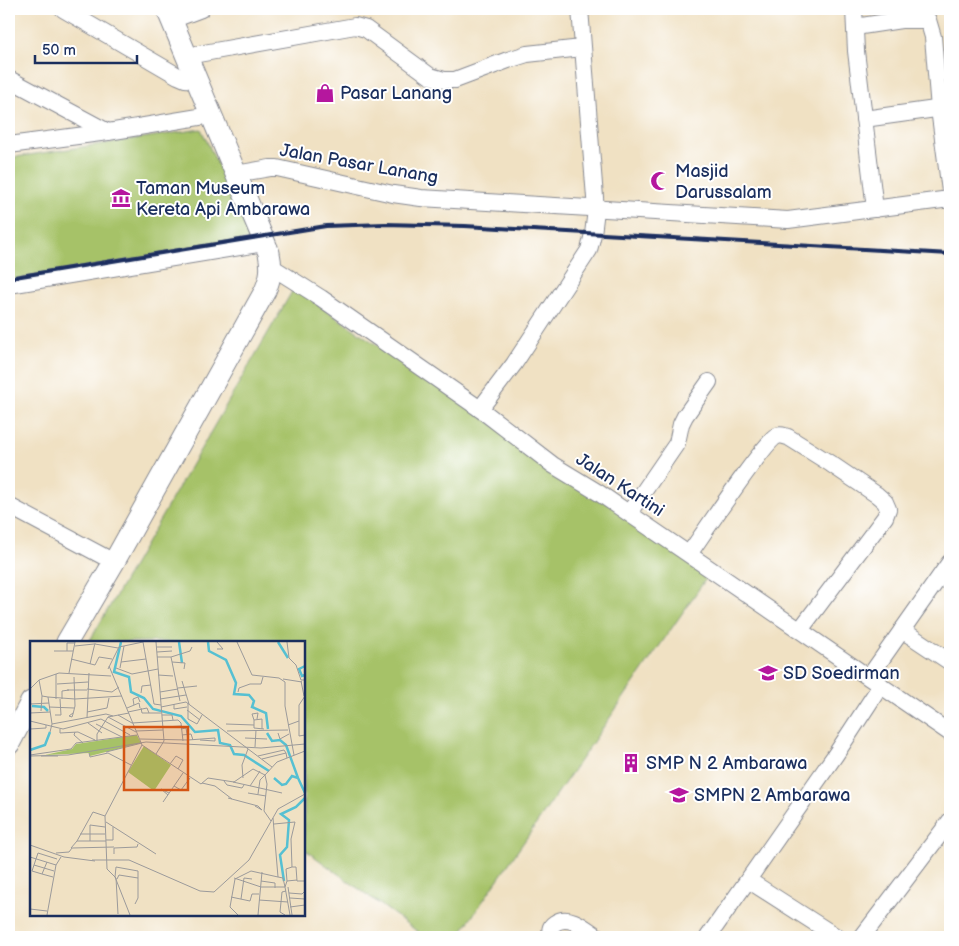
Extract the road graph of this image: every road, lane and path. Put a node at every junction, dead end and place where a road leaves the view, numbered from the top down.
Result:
1 (63, 9) edge
2 (201, 9) edge
3 (580, 9) edge
4 (854, 9) edge
5 (170, 14) edge
6 (927, 14) edge
7 (855, 27) junction
8 (582, 48) junction
9 (188, 56) junction
10 (9, 79) edge
11 (196, 80) junction
12 (944, 108) edge
13 (212, 115) junction
14 (864, 119) junction
15 (108, 132) junction
16 (9, 145) edge
17 (236, 174) junction
18 (950, 191) edge
19 (950, 199) edge
20 (875, 209) junction
21 (596, 210) junction
22 (261, 235) junction
23 (272, 267) junction
24 (9, 285) edge
25 (709, 382) dead end
26 (480, 410) junction
27 (9, 506) edge
28 (629, 513) junction
29 (689, 554) junction
30 (114, 562) junction
31 (950, 562) edge
32 (800, 630) junction
33 (902, 630) junction
34 (68, 641) edge
35 (950, 662) edge
36 (875, 681) junction
37 (30, 704) edge
38 (950, 732) edge
39 (9, 744) edge
40 (950, 821) edge
41 (748, 880) junction
42 (551, 937) edge
43 (598, 937) edge
44 (708, 937) edge
45 (837, 937) edge
46 (862, 937) edge

1 - 11 street
2 - 5 street
3 - 8 street
4 - 7 street
5 - 9 main road
6 - 7 street
6 - 12 street
7 - 14 street
8 - 9 street
8 - 21 street
9 - 11 main road
10 - 15 street
11 - 13 main road
12 - 14 street
12 - 18 street
13 - 15 street
13 - 17 main road
14 - 20 street
15 - 16 street
17 - 21 street, Jalan Pasar Lanang
17 - 22 main road
19 - 20 street, Jalan Pasar Lanang
20 - 21 street, Jalan Pasar Lanang
21 - 26 street
22 - 23 main road
22 - 24 street
23 - 26 street, Jalan Kartini
23 - 30 main road
25 - 28 street
26 - 28 street, Jalan Kartini
27 - 30 street
28 - 29 street, Jalan Kartini
29 - 32 street, Jalan Kartini
29 - 32 street
30 - 34 main road
31 - 33 street
32 - 36 street, Jalan Kartini
33 - 35 street
33 - 36 street
36 - 38 street, Jalan Kartini
36 - 41 street
37 - 39 main road
40 - 46 street
41 - 44 street
41 - 45 street
42 - 43 street

